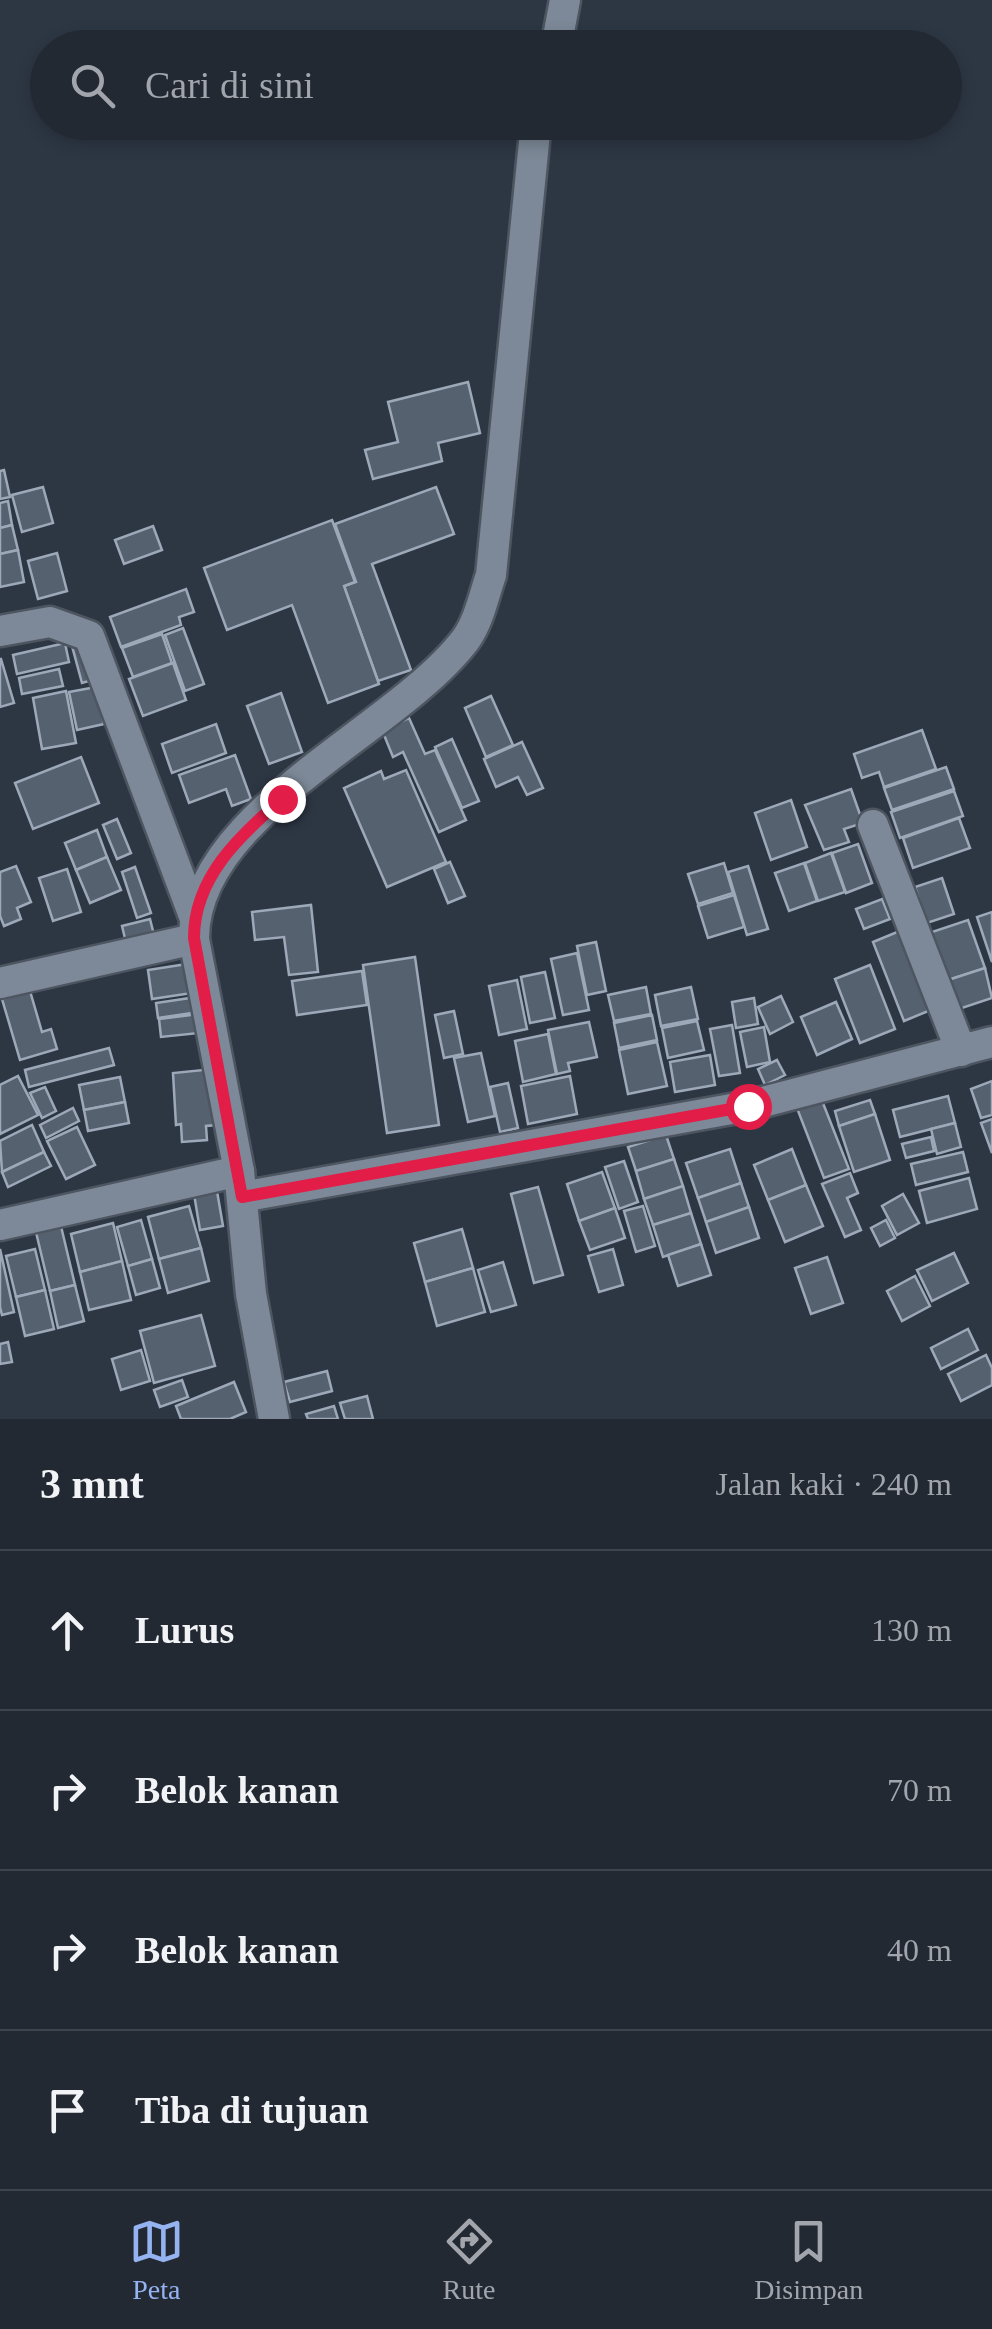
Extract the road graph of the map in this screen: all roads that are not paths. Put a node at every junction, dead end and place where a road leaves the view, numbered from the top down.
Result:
1 (565, 0) edge
2 (559, 30) edge
3 (534, 140) edge
4 (0, 630) edge
5 (873, 825) dead end
6 (194, 927) junction
7 (0, 984) edge
8 (992, 1042) edge
9 (961, 1051) junction
10 (240, 1184) junction
11 (0, 1225) edge
12 (274, 1419) edge

1 - 2 street
3 - 6 street
4 - 6 street
5 - 9 street
6 - 7 street
6 - 10 street
8 - 9 street
9 - 10 street
10 - 11 street
10 - 12 street

